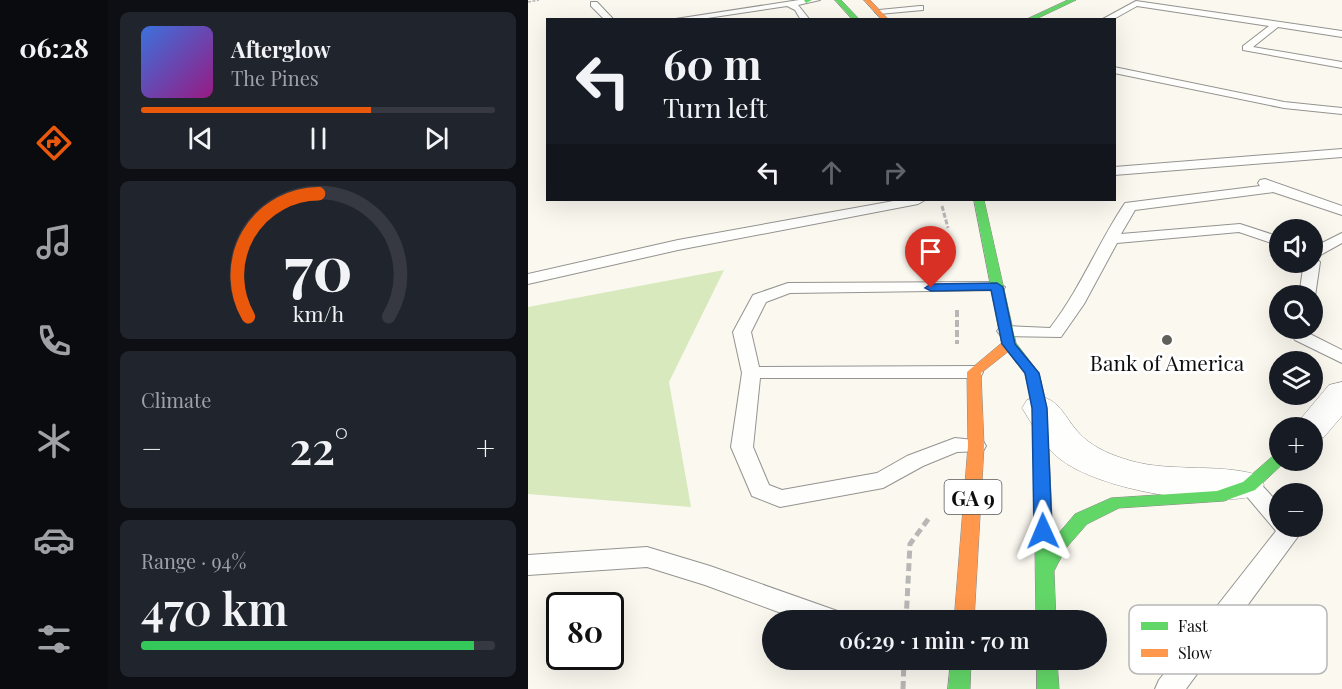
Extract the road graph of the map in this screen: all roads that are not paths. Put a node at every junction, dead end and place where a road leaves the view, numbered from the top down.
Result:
1 (810, 0) edge
2 (838, 0) edge
3 (867, 0) edge
4 (1072, 0) edge
5 (788, 3) junction
6 (594, 4) dead end
7 (920, 8) dead end
8 (882, 16) edge
9 (608, 18) edge
10 (687, 18) edge
11 (805, 18) edge
12 (855, 18) edge
13 (1032, 18) edge
14 (1109, 18) edge
15 (1276, 23) junction
16 (1264, 34) junction
17 (1342, 34) edge
18 (1275, 36) dead end
19 (1342, 65) edge
20 (1116, 70) edge
21 (1342, 111) edge
22 (1342, 153) edge
23 (1116, 171) edge
24 (913, 201) edge
25 (979, 201) edge
26 (1342, 211) edge
27 (1342, 237) edge
28 (1269, 238) edge
29 (1109, 239) junction
30 (1323, 248) edge
31 (528, 279) edge
32 (997, 287) junction
33 (1007, 338) junction
34 (1307, 339) edge
35 (1342, 357) edge
36 (974, 372) junction
37 (751, 373) junction
38 (1342, 393) edge
39 (1040, 408) junction
40 (1321, 417) edge
41 (976, 446) junction
42 (1269, 469) edge
43 (1249, 486) junction
44 (1269, 508) edge
45 (1285, 537) edge
46 (528, 565) edge
47 (1044, 572) junction
48 (1233, 605) edge
49 (804, 610) edge
50 (965, 610) edge
51 (1046, 610) edge
52 (960, 670) edge
53 (1047, 670) edge
54 (1180, 674) edge
55 (958, 689) edge
56 (1048, 689) edge
57 (1168, 689) edge

1 - 5 lane
2 - 12 main road
3 - 8 main road
4 - 13 main road
5 - 10 lane
5 - 11 lane
6 - 9 lane
7 - 8 lane
14 - 15 lane
15 - 16 lane
15 - 17 lane
16 - 18 lane
16 - 19 lane
20 - 21 lane
22 - 23 lane
24 - 31 lane
25 - 32 main road
26 - 29 lane
27 - 30 lane
28 - 29 lane
29 - 33 lane
32 - 33 main road
32 - 37 lane
33 - 36 main road
33 - 39 main road
34 - 35 lane
36 - 37 lane
36 - 41 main road, GA 9
37 - 41 lane
38 - 40 street
39 - 43 street
39 - 47 main road
41 - 50 main road, GA 9
42 - 43 main road
43 - 44 lane
43 - 47 main road
45 - 48 lane
46 - 49 lane
47 - 51 main road
52 - 55 main road
53 - 56 main road
54 - 57 lane

